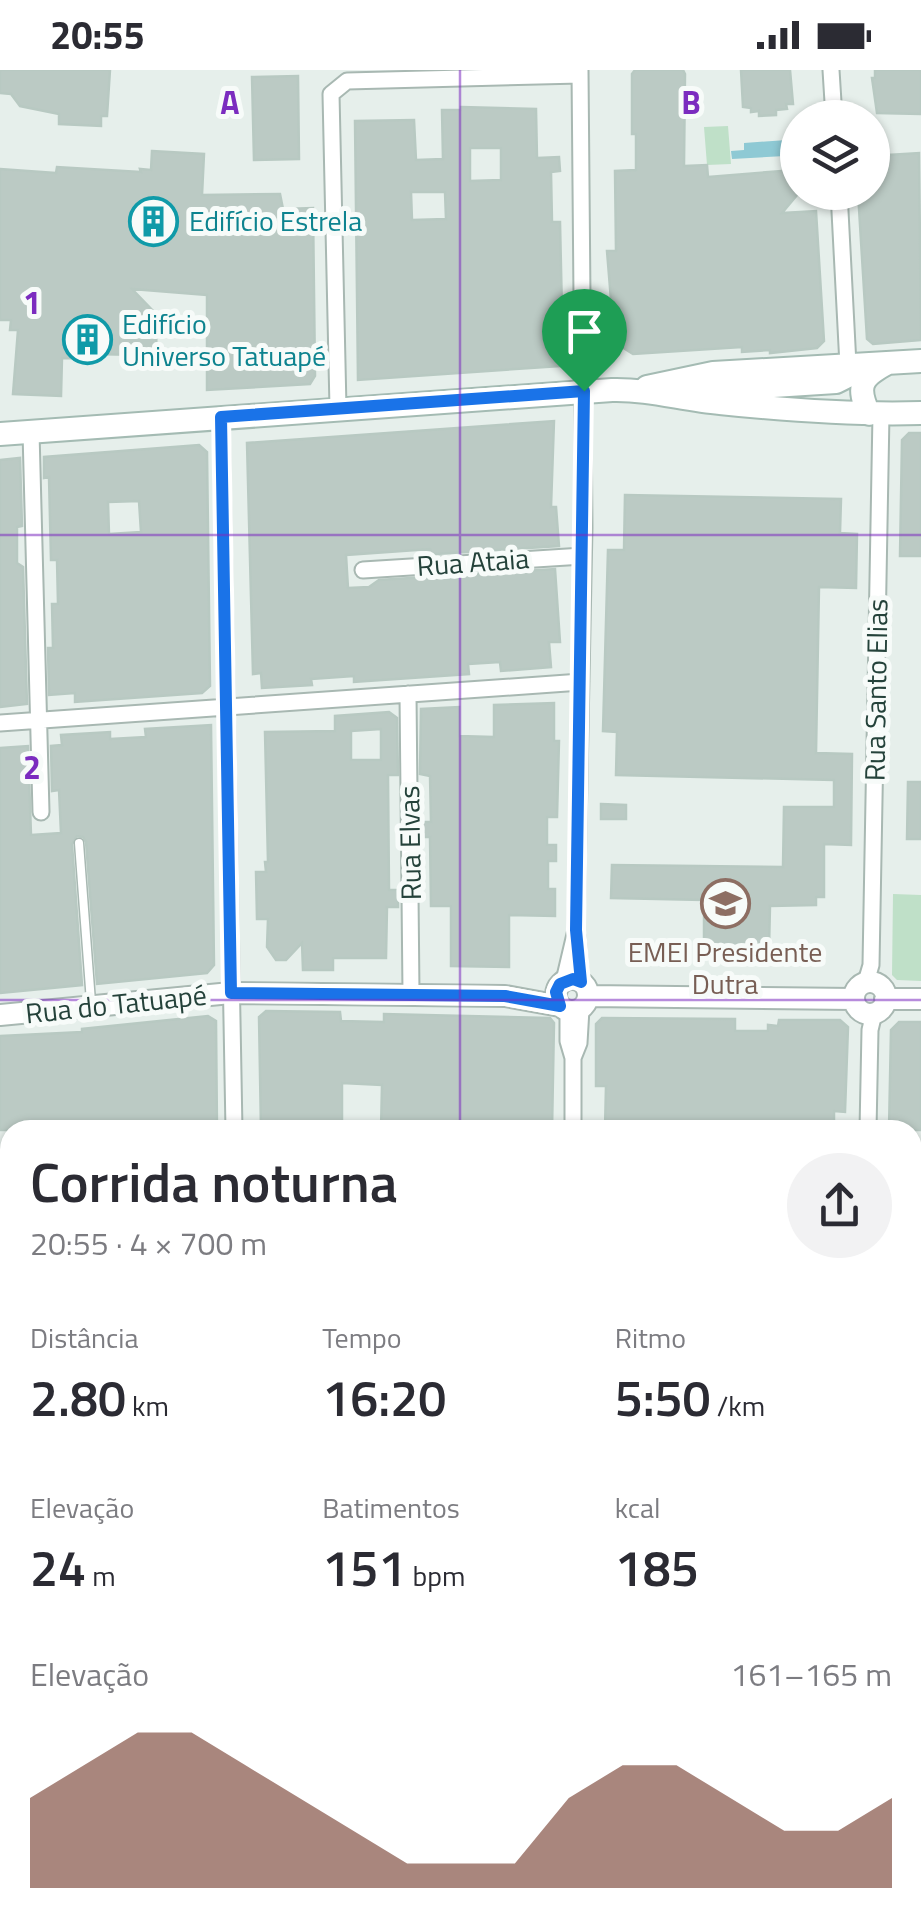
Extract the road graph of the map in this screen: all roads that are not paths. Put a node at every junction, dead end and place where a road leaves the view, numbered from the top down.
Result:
1 (832, 70) edge
2 (580, 72) edge
3 (833, 100) edge
4 (839, 210) edge
5 (921, 362) edge
6 (888, 363) junction
7 (848, 365) junction
8 (639, 389) junction
9 (584, 391) junction
10 (669, 395) junction
11 (338, 408) junction
12 (921, 413) edge
13 (875, 414) junction
14 (221, 417) junction
15 (31, 432) junction
16 (0, 434) edge
17 (583, 556) junction
18 (363, 570) dead end
19 (581, 682) junction
20 (408, 694) junction
21 (228, 706) junction
22 (40, 720) junction
23 (0, 724) edge
24 (41, 812) dead end
25 (79, 843) dead end
26 (231, 993) junction
27 (411, 993) junction
28 (574, 997) junction
29 (870, 998) junction
30 (921, 1000) edge
31 (91, 1006) junction
32 (0, 1016) edge
33 (234, 1120) edge
34 (573, 1120) edge
35 (868, 1120) edge

1 - 3 street
2 - 9 street
2 - 11 street
4 - 7 street
5 - 6 main road
6 - 7 main road
6 - 13 main road
7 - 8 main road
7 - 10 main road
8 - 9 main road
8 - 10 main road
9 - 11 main road
9 - 17 street
10 - 13 main road
11 - 14 main road
12 - 13 main road
13 - 29 street, Rua Santo Elias
14 - 15 main road
14 - 21 street
15 - 16 main road
15 - 22 street
17 - 18 street, Rua Ataia
17 - 19 street
19 - 20 street
19 - 28 street
20 - 21 street
20 - 27 street, Rua Elvas
21 - 22 street
21 - 26 street
22 - 23 street
22 - 24 street
25 - 31 lane
26 - 27 street, Rua do Tatuapé
26 - 31 street, Rua do Tatuapé
26 - 33 street
27 - 28 street, Rua do Tatuapé
28 - 29 street, Rua do Tatuapé
28 - 34 street
29 - 30 street, Rua do Tatuapé
29 - 35 street, Rua Santo Elias
31 - 32 street, Rua do Tatuapé

